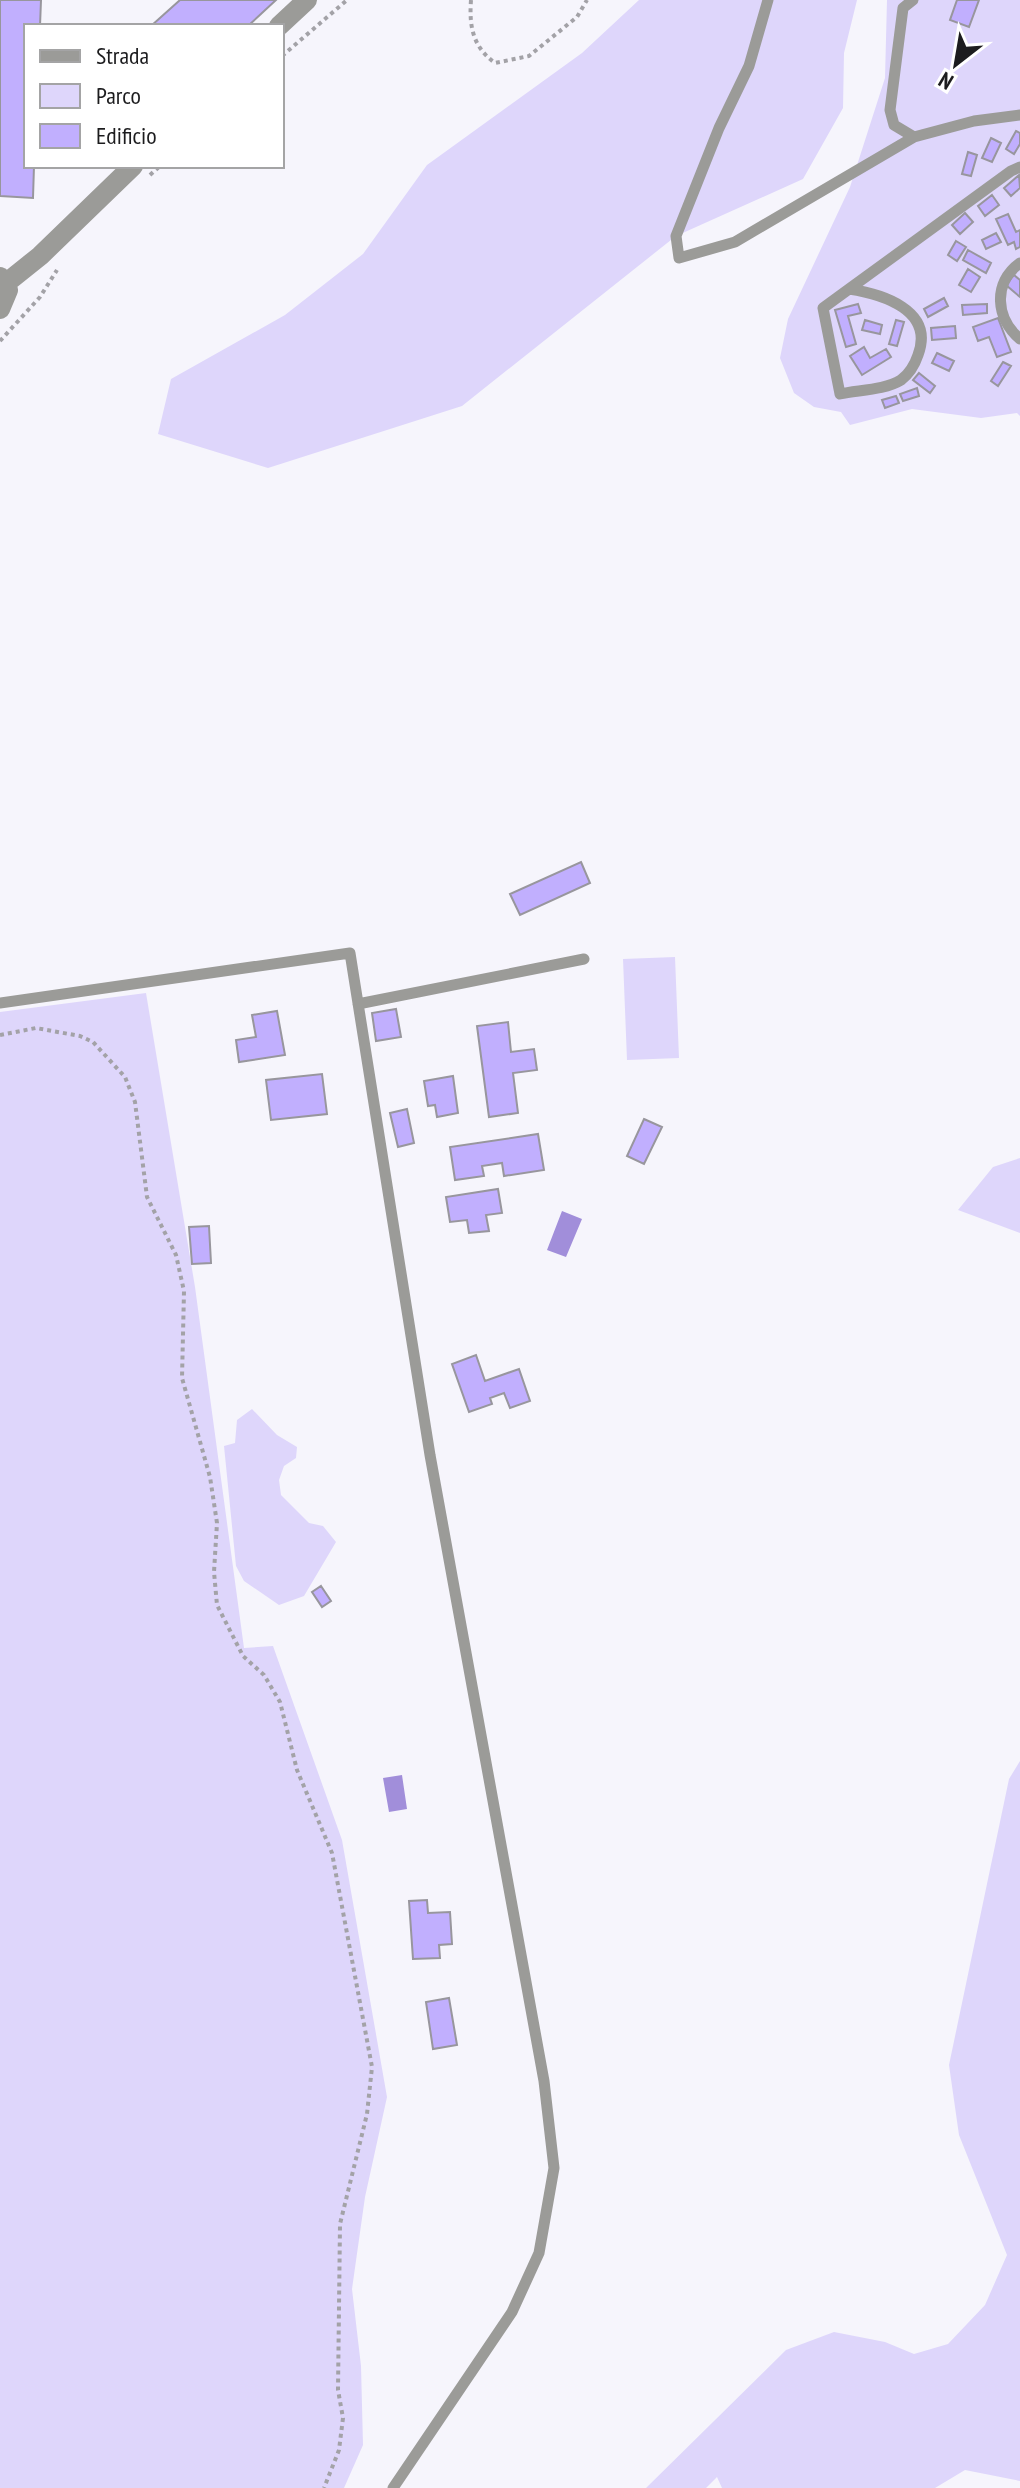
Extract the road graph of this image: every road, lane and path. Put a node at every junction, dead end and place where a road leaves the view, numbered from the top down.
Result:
1 (307, 0) edge
2 (347, 0) edge
3 (471, 0) edge
4 (587, 0) edge
5 (768, 0) edge
6 (913, 0) edge
7 (281, 24) edge
8 (284, 54) edge
9 (1020, 115) edge
10 (914, 137) junction
11 (1020, 167) edge
12 (136, 175) edge
13 (64, 261) dead end
14 (1020, 263) edge
15 (3, 280) edge
16 (849, 289) junction
17 (0, 309) edge
18 (1020, 339) edge
19 (0, 341) edge
20 (584, 959) dead end
21 (0, 1003) edge
22 (358, 1004) junction
23 (0, 1035) edge
24 (324, 2488) edge
25 (393, 2488) edge

1 - 7 street
2 - 8 path
3 - 4 path
5 - 10 lane
6 - 10 lane
9 - 10 lane
11 - 16 lane
12 - 15 street
13 - 19 path
14 - 18 lane
15 - 17 street
16 - 16 lane
20 - 22 lane
21 - 22 lane
22 - 25 lane
23 - 24 path

